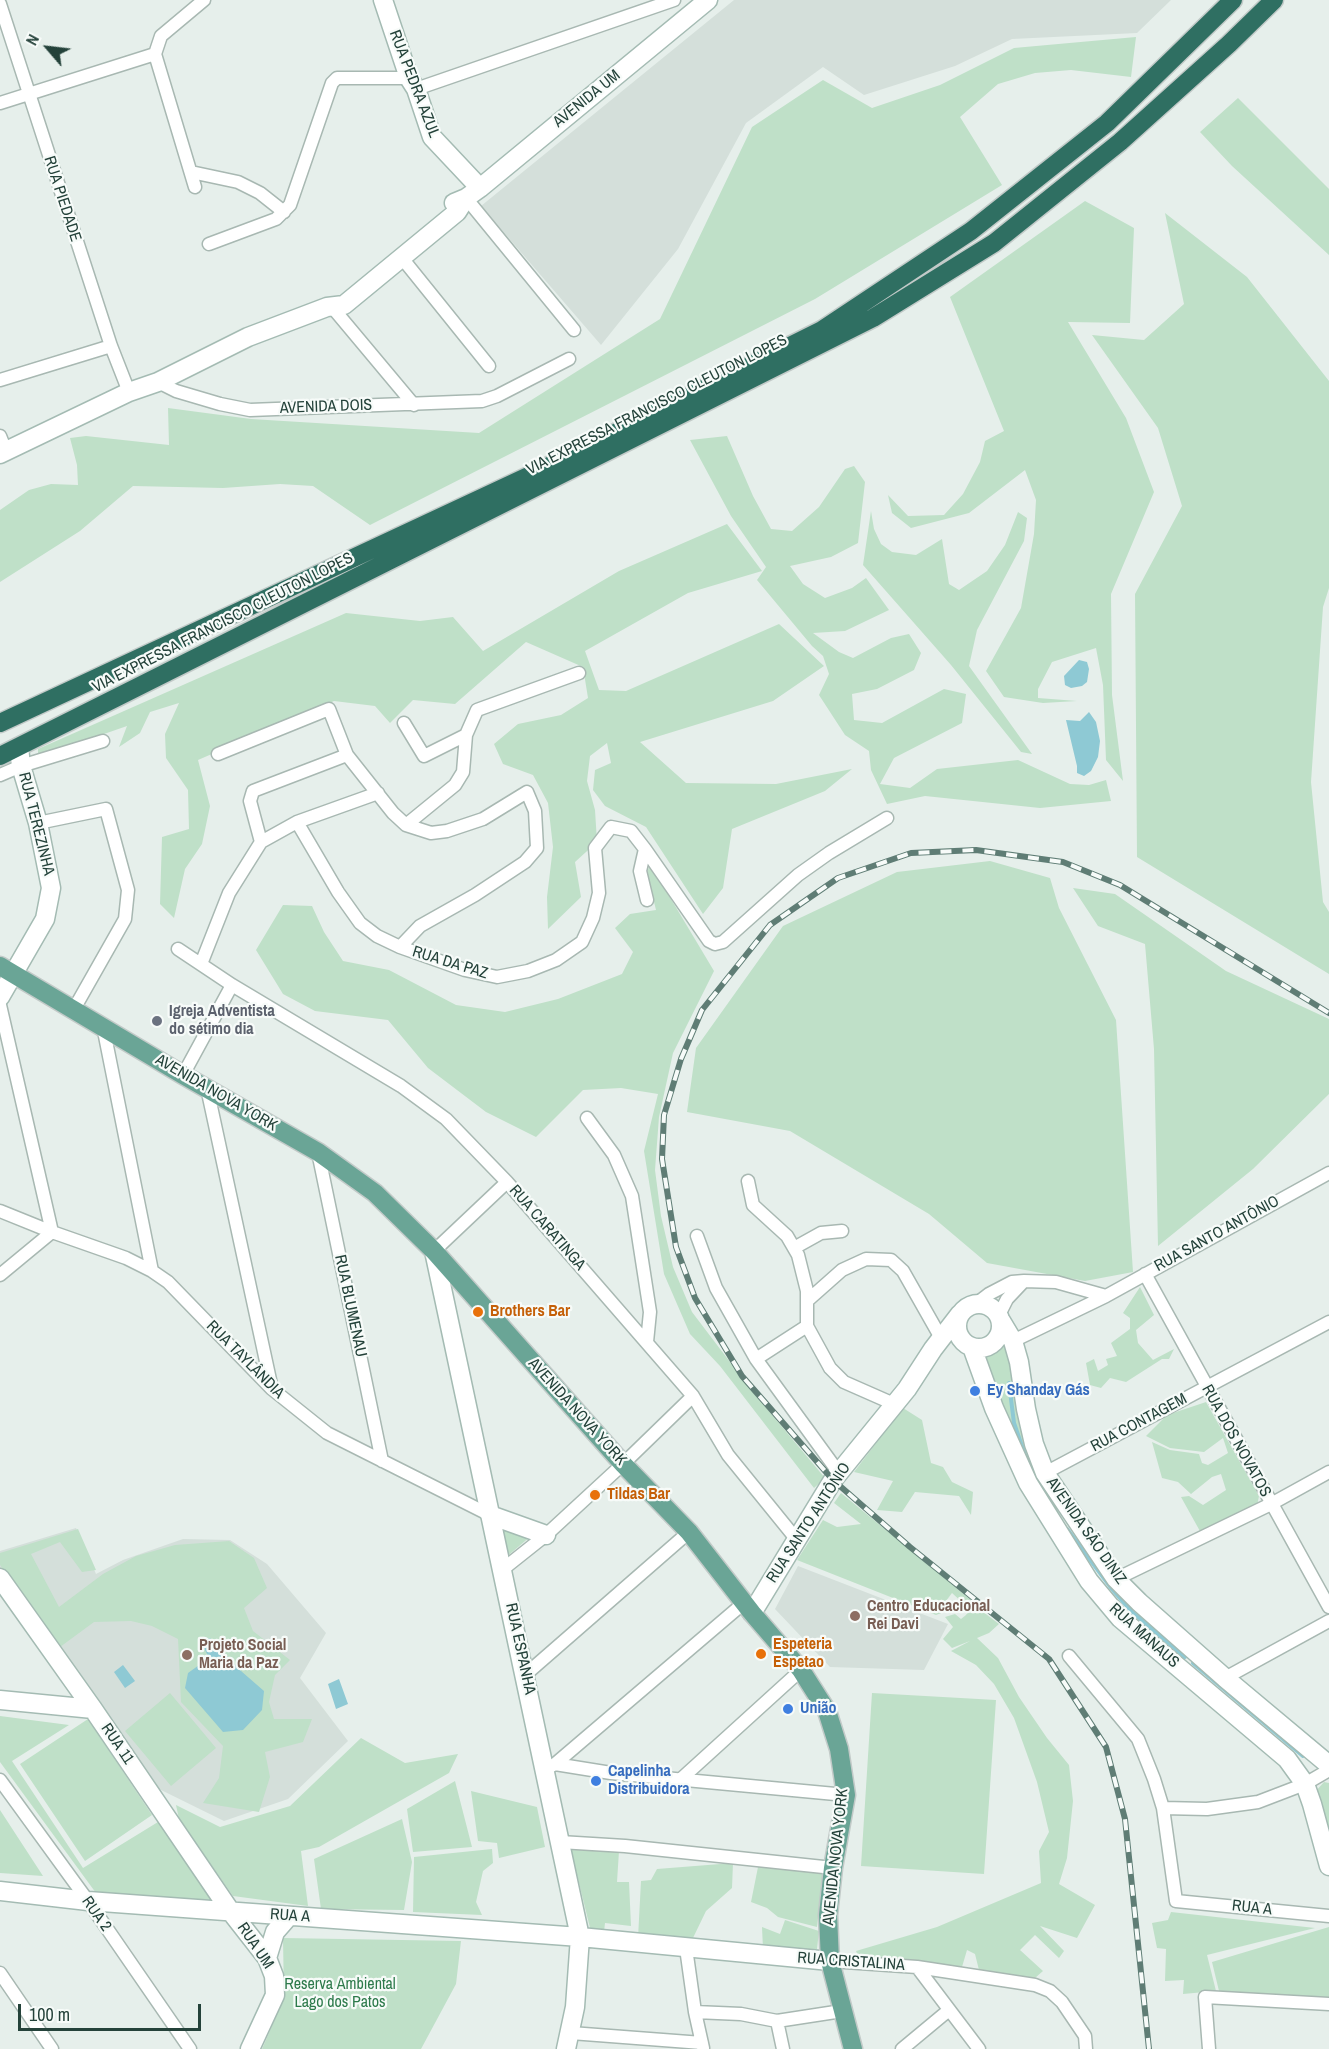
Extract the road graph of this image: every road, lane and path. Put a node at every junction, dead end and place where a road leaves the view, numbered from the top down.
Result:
1 (204, 0) edge
2 (383, 0) edge
3 (674, 0) edge
4 (708, 0) edge
5 (1233, 0) edge
6 (1274, 0) edge
7 (0, 4) edge
8 (155, 54) junction
9 (412, 84) junction
10 (29, 95) junction
11 (0, 103) edge
12 (191, 172) junction
13 (195, 187) dead end
14 (473, 193) junction
15 (284, 212) junction
16 (209, 244) dead end
17 (402, 258) junction
18 (330, 307) junction
19 (574, 330) dead end
20 (111, 346) junction
21 (569, 359) dead end
22 (489, 366) dead end
23 (0, 380) edge
24 (158, 382) junction
25 (129, 392) junction
26 (414, 405) junction
27 (2, 447) edge
28 (579, 673) dead end
29 (0, 723) edge
30 (404, 723) dead end
31 (466, 735) junction
32 (103, 741) dead end
33 (19, 747) junction
34 (218, 754) dead end
35 (347, 755) junction
36 (0, 756) edge
37 (21, 766) junction
38 (0, 776) edge
39 (378, 793) junction
40 (887, 818) dead end
41 (297, 822) junction
42 (38, 823) junction
43 (406, 825) junction
44 (261, 842) junction
45 (645, 849) junction
46 (647, 900) dead end
47 (400, 947) junction
48 (178, 949) dead end
49 (201, 964) junction
50 (7, 970) edge
51 (232, 985) junction
52 (0, 997) edge
53 (0, 1005) edge
54 (74, 1009) junction
55 (103, 1026) junction
56 (183, 1075) junction
57 (207, 1088) junction
58 (587, 1118) dead end
59 (318, 1152) junction
60 (1329, 1173) edge
61 (748, 1181) dead end
62 (507, 1182) junction
63 (0, 1211) edge
64 (843, 1231) dead end
65 (52, 1232) junction
66 (698, 1236) dead end
67 (794, 1248) junction
68 (434, 1251) junction
69 (152, 1271) junction
70 (1145, 1274) junction
71 (0, 1275) edge
72 (1024, 1281) junction
73 (1106, 1296) junction
74 (807, 1301) junction
75 (976, 1304) junction
76 (960, 1314) junction
77 (1000, 1318) junction
78 (1329, 1322) edge
79 (807, 1326) junction
80 (1013, 1341) junction
81 (647, 1342) junction
82 (937, 1343) junction
83 (969, 1345) junction
84 (756, 1359) junction
85 (1207, 1388) junction
86 (272, 1389) junction
87 (693, 1396) junction
88 (894, 1404) junction
89 (382, 1461) junction
90 (623, 1464) junction
91 (1329, 1472) edge
92 (839, 1473) junction
93 (1045, 1473) junction
94 (1271, 1504) junction
95 (490, 1515) junction
96 (689, 1532) junction
97 (546, 1535) junction
98 (797, 1540) junction
99 (502, 1570) junction
100 (0, 1578) edge
101 (1116, 1579) junction
102 (748, 1607) junction
103 (1329, 1607) edge
104 (1329, 1621) edge
105 (1069, 1656) dead end
106 (801, 1670) junction
107 (525, 1675) junction
108 (1225, 1678) junction
109 (0, 1700) edge
110 (93, 1709) junction
111 (1329, 1765) edge
112 (551, 1767) junction
113 (1329, 1770) edge
114 (681, 1779) junction
115 (0, 1780) edge
116 (1305, 1784) junction
117 (846, 1795) junction
118 (1163, 1808) junction
119 (560, 1842) junction
120 (1329, 1866) edge
121 (833, 1868) junction
122 (0, 1891) edge
123 (88, 1901) junction
124 (231, 1912) junction
125 (289, 1916) junction
126 (1329, 1916) edge
127 (580, 1937) junction
128 (686, 1948) junction
129 (267, 1958) junction
130 (830, 1961) junction
131 (917, 1967) junction
132 (0, 1973) edge
133 (1329, 2004) edge
134 (949, 2010) junction
135 (842, 2011) junction
136 (695, 2012) junction
137 (777, 2021) junction
138 (569, 2041) edge
139 (702, 2046) edge
140 (52, 2049) edge
141 (190, 2049) edge
142 (250, 2049) edge
143 (783, 2049) edge
144 (853, 2049) edge
145 (902, 2049) edge
146 (979, 2049) edge
147 (1086, 2049) edge
148 (1209, 2049) edge

1 - 8 street
2 - 9 street, RUA PEDRA AZUL
3 - 9 street
4 - 14 street, AVENIDA UM
5 - 29 highway, VIA EXPRESSA FRANCISCO CLEUTON LOPES
6 - 33 highway, VIA EXPRESSA FRANCISCO CLEUTON LOPES
7 - 10 street, RUA PIEDADE
8 - 10 street
8 - 12 street
9 - 14 street, RUA PEDRA AZUL
9 - 15 street
10 - 11 street
10 - 20 street, RUA PIEDADE
12 - 13 street
12 - 15 street
14 - 17 street
14 - 18 street
14 - 19 street
15 - 16 street
17 - 18 street
17 - 22 street
18 - 24 street
18 - 26 street
20 - 23 street
20 - 25 street, RUA PIEDADE
21 - 26 street, AVENIDA DOIS
24 - 25 street
24 - 26 street, AVENIDA DOIS
25 - 27 street
28 - 31 street
30 - 31 street
31 - 43 street
32 - 37 street
33 - 36 highway, VIA EXPRESSA FRANCISCO CLEUTON LOPES
33 - 37 street, RUA TEREZINHA
34 - 35 street
35 - 39 street
35 - 44 street
37 - 38 street
37 - 42 street, RUA TEREZINHA
39 - 41 street
39 - 43 street
40 - 45 street
41 - 44 street
41 - 47 street, RUA DA PAZ
42 - 50 street, RUA TEREZINHA
42 - 54 street
43 - 47 street
44 - 49 street
45 - 46 street
45 - 47 street, RUA DA PAZ
48 - 49 street, RUA CARATINGA
49 - 51 street, RUA CARATINGA
50 - 52 street, RUA TEREZINHA
50 - 54 main road, AVENIDA NOVA YORK
51 - 56 street
51 - 62 street, RUA CARATINGA
53 - 65 street
54 - 55 main road, AVENIDA NOVA YORK
55 - 56 main road, AVENIDA NOVA YORK
55 - 69 street
56 - 57 main road, AVENIDA NOVA YORK
57 - 59 main road, AVENIDA NOVA YORK
57 - 86 street
58 - 81 street
59 - 68 main road, AVENIDA NOVA YORK
59 - 89 street, RUA BLUMENAU
60 - 70 street, RUA SANTO ANTÔNIO
61 - 67 street
62 - 68 street
62 - 81 street, RUA CARATINGA
63 - 65 street, RUA TAYLÂNDIA
64 - 67 street
65 - 69 street, RUA TAYLÂNDIA
65 - 71 street
66 - 84 street
67 - 74 street
68 - 90 main road, AVENIDA NOVA YORK
68 - 95 street, RUA ESPANHA
69 - 86 street, RUA TAYLÂNDIA
70 - 73 street, RUA SANTO ANTÔNIO
70 - 85 street, RUA DOS NOVATOS
72 - 73 street
72 - 75 street
72 - 77 street
73 - 80 street, RUA SANTO ANTÔNIO
74 - 79 street
74 - 82 street
75 - 76 street
75 - 77 street
76 - 82 street, RUA SANTO ANTÔNIO
76 - 83 street
77 - 80 street, AVENIDA SÃO DINIZ
77 - 83 street
78 - 85 street, RUA CONTAGEM
79 - 84 street
79 - 88 street
80 - 93 street, AVENIDA SÃO DINIZ
81 - 87 street, RUA CARATINGA
82 - 83 street
82 - 88 street, RUA SANTO ANTÔNIO
83 - 116 street, RUA MANAUS
84 - 92 street
85 - 93 street, RUA CONTAGEM
85 - 94 street, RUA DOS NOVATOS
86 - 89 street, RUA TAYLÂNDIA
87 - 90 street
87 - 98 street, RUA CARATINGA
88 - 92 street, RUA SANTO ANTÔNIO
89 - 95 street, RUA TAYLÂNDIA
90 - 96 main road, AVENIDA NOVA YORK
90 - 97 street
91 - 94 street
92 - 98 street, RUA SANTO ANTÔNIO
93 - 101 street, AVENIDA SÃO DINIZ
94 - 101 street
94 - 103 street, RUA DOS NOVATOS
95 - 97 street
95 - 99 street, RUA ESPANHA
96 - 102 main road, AVENIDA NOVA YORK
96 - 107 street
97 - 99 street
98 - 102 street, RUA SANTO ANTÔNIO
99 - 107 street, RUA ESPANHA
100 - 110 street, RUA 11
101 - 108 street, AVENIDA SÃO DINIZ
102 - 106 main road, AVENIDA NOVA YORK
102 - 112 street
104 - 108 street
105 - 118 street
106 - 114 street
106 - 117 main road, AVENIDA NOVA YORK
107 - 112 street, RUA ESPANHA
108 - 111 street, AVENIDA SÃO DINIZ
109 - 110 street
110 - 124 street, RUA 11
112 - 114 street
112 - 119 street, RUA ESPANHA
113 - 116 street
114 - 117 street
115 - 123 street, RUA 2
116 - 118 street
116 - 120 street, RUA MANAUS
117 - 121 main road, AVENIDA NOVA YORK
118 - 126 street, RUA A
119 - 121 street
119 - 127 street, RUA ESPANHA
121 - 130 main road, AVENIDA NOVA YORK
122 - 123 street, RUA A
123 - 124 street, RUA A
123 - 141 street, RUA 2
124 - 125 street, RUA A
124 - 129 street, RUA UM
125 - 127 street, RUA A
125 - 129 street
127 - 128 street, RUA CRISTALINA
127 - 138 street, RUA ESPANHA
128 - 130 street, RUA CRISTALINA
128 - 136 street
129 - 142 street, RUA UM
130 - 131 street, RUA CRISTALINA
130 - 135 main road, AVENIDA NOVA YORK
131 - 134 street
131 - 147 street, RUA CRISTALINA
132 - 140 street
133 - 148 street
134 - 145 street
134 - 146 street
135 - 137 street
135 - 144 main road, AVENIDA NOVA YORK
136 - 137 street
136 - 139 street
137 - 143 street
138 - 139 street

